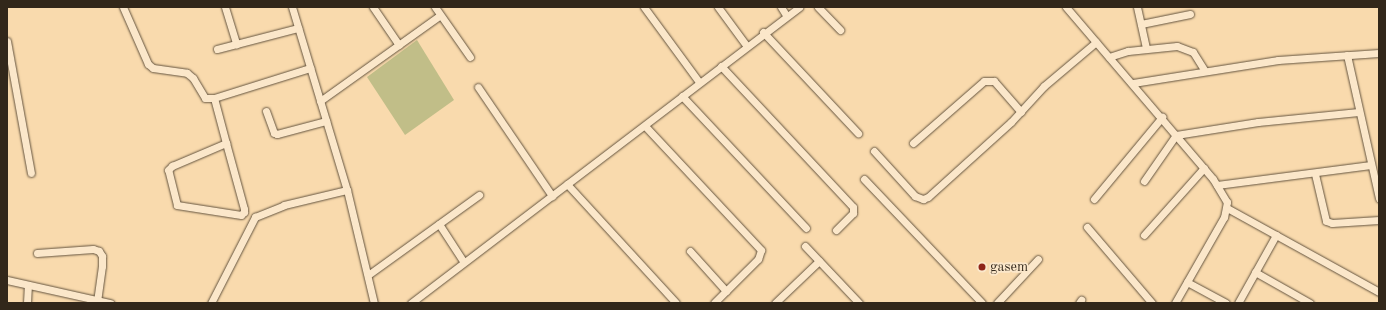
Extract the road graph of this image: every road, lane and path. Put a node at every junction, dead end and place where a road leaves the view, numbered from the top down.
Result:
1 (123, 7) edge
2 (225, 7) edge
3 (292, 7) edge
4 (373, 7) edge
5 (435, 7) edge
6 (644, 7) edge
7 (718, 7) edge
8 (781, 7) edge
9 (799, 7) edge
10 (818, 7) edge
11 (1066, 7) edge
12 (1137, 7) edge
13 (1190, 14) dead end
14 (786, 15) junction
15 (439, 16) junction
16 (1141, 24) junction
17 (298, 28) junction
18 (840, 30) dead end
19 (763, 32) junction
20 (7, 41) edge
21 (1096, 42) junction
22 (236, 44) junction
23 (399, 45) junction
24 (746, 45) junction
25 (1146, 48) junction
26 (217, 49) dead end
27 (1379, 53) edge
28 (1347, 55) junction
29 (470, 57) dead end
30 (1109, 57) junction
31 (721, 66) junction
32 (310, 68) junction
33 (1205, 72) junction
34 (699, 82) junction
35 (1133, 83) junction
36 (478, 87) dead end
37 (682, 96) junction
38 (214, 98) junction
39 (320, 101) junction
40 (266, 111) dead end
41 (1021, 112) junction
42 (1359, 112) junction
43 (1162, 117) junction
44 (326, 121) junction
45 (645, 126) junction
46 (858, 133) dead end
47 (1176, 135) junction
48 (226, 143) junction
49 (914, 143) dead end
50 (874, 151) dead end
51 (1371, 165) junction
52 (1204, 168) junction
53 (31, 173) dead end
54 (1315, 174) junction
55 (864, 179) dead end
56 (1144, 181) dead end
57 (568, 184) junction
58 (1217, 185) junction
59 (348, 190) junction
60 (479, 195) dead end
61 (552, 196) junction
62 (1379, 198) edge
63 (1094, 199) dead end
64 (1227, 208) junction
65 (244, 212) junction
66 (254, 217) junction
67 (1379, 220) edge
68 (439, 224) junction
69 (1087, 227) dead end
70 (806, 228) dead end
71 (836, 230) dead end
72 (1144, 235) dead end
73 (1276, 235) junction
74 (805, 246) dead end
75 (690, 251) dead end
76 (37, 253) dead end
77 (1038, 259) dead end
78 (464, 261) junction
79 (819, 261) junction
80 (1255, 272) junction
81 (368, 274) junction
82 (7, 280) edge
83 (1187, 282) junction
84 (28, 285) junction
85 (726, 291) junction
86 (1379, 292) edge
87 (97, 300) junction
88 (27, 303) edge
89 (107, 303) edge
90 (211, 303) edge
91 (374, 303) edge
92 (411, 303) edge
93 (676, 303) edge
94 (714, 303) edge
95 (775, 303) edge
96 (859, 303) edge
97 (982, 303) edge
98 (997, 303) edge
99 (1152, 303) edge
100 (1175, 303) edge
101 (1226, 303) edge
102 (1238, 303) edge
103 (1310, 303) edge

1 - 38 street
2 - 22 street
3 - 17 street
4 - 23 street
5 - 15 street
6 - 34 street
7 - 24 street
8 - 14 street
9 - 14 street
10 - 18 street
11 - 21 street
12 - 16 street
13 - 16 street
14 - 19 street
15 - 23 street
15 - 29 street
16 - 25 street
17 - 22 street
17 - 32 street
19 - 24 street
19 - 46 street
20 - 53 street
21 - 30 street
21 - 41 street
22 - 26 street
23 - 39 street
24 - 31 street
25 - 30 street
25 - 33 street
27 - 28 street
28 - 33 street
28 - 42 street
30 - 35 street
31 - 34 street
31 - 71 street
32 - 38 street
32 - 39 street
33 - 35 street
34 - 37 street
35 - 43 street
36 - 61 street
37 - 45 street
37 - 70 street
38 - 48 street
39 - 44 street
40 - 44 street
41 - 49 street
41 - 50 street
42 - 47 street
42 - 51 street
43 - 47 street
43 - 63 street
44 - 59 street
45 - 57 street
45 - 85 street
47 - 52 street
47 - 56 street
48 - 65 street
48 - 65 street
51 - 54 street
51 - 62 street
52 - 58 street
52 - 72 street
54 - 58 street
54 - 67 street
55 - 97 street
57 - 61 street
57 - 93 street
58 - 64 street
59 - 66 street
59 - 81 street
60 - 68 street
61 - 78 street
64 - 73 street
64 - 83 street
65 - 66 street
66 - 90 street
68 - 78 street
68 - 81 street
69 - 99 street
73 - 80 street
73 - 86 street
74 - 79 street
75 - 85 street
76 - 87 street
77 - 98 street
78 - 92 street
79 - 95 street
79 - 96 street
80 - 102 street
80 - 103 street
81 - 91 street
82 - 84 street
83 - 100 street
83 - 101 street
84 - 87 street
84 - 88 street
85 - 94 street
87 - 89 street

